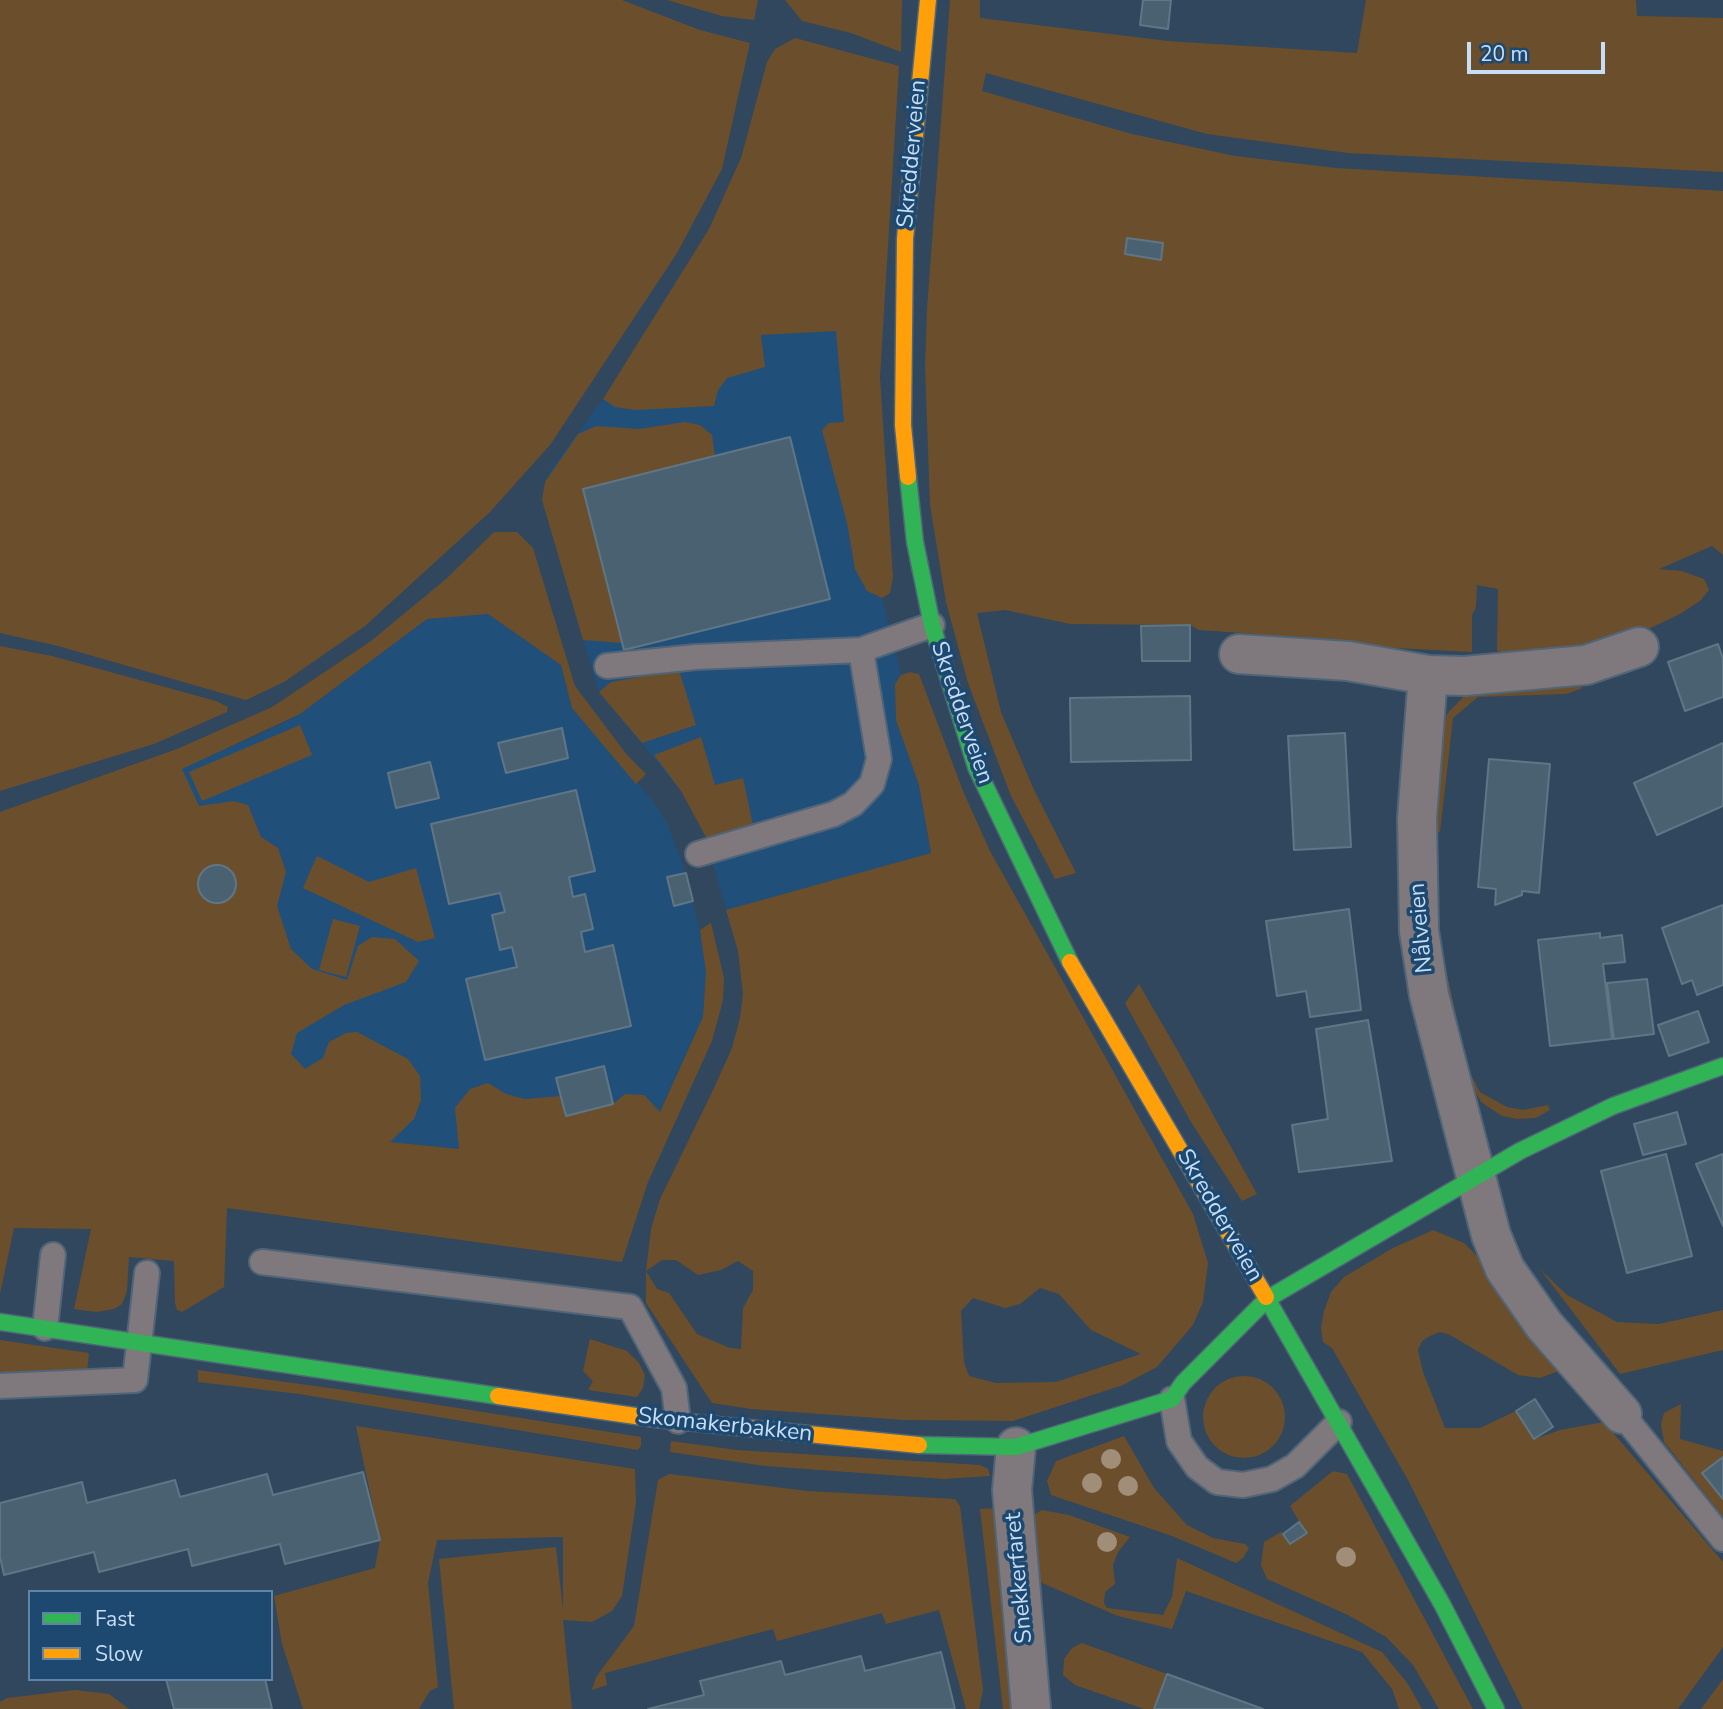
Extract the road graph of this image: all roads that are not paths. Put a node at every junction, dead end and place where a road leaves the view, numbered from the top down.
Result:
1 (928, 0) edge
2 (932, 625) junction
3 (1639, 647) dead end
4 (861, 650) junction
5 (1239, 654) dead end
6 (607, 666) dead end
7 (1427, 675) junction
8 (698, 854) dead end
9 (1723, 1066) edge
10 (1476, 1175) junction
11 (53, 1255) dead end
12 (262, 1262) dead end
13 (147, 1273) dead end
14 (1267, 1299) junction
15 (0, 1322) edge
16 (45, 1328) junction
17 (138, 1343) junction
18 (0, 1386) edge
19 (1172, 1399) junction
20 (1622, 1414) joint
21 (678, 1421) junction
22 (1339, 1422) junction
23 (1016, 1447) junction
24 (1723, 1539) edge
25 (1031, 1709) edge
26 (1496, 1709) edge

1 - 2 street, Skredderveien
2 - 4 lane
2 - 14 street, Skredderveien
3 - 7 street
4 - 6 lane
4 - 8 lane
5 - 7 street
7 - 10 street, Nålveien
9 - 10 street
10 - 14 street
10 - 20 street
11 - 16 lane
12 - 21 lane
13 - 17 lane
14 - 19 street
14 - 22 street, Skredderveien
15 - 16 street, Skomakerbakken
16 - 17 street, Skomakerbakken
17 - 18 lane
17 - 21 street, Skomakerbakken
19 - 22 lane
19 - 23 street, Skomakerbakken
20 - 24 lane
21 - 23 street, Skomakerbakken
22 - 26 street, Skredderveien
23 - 25 street, Snekkerfaret

